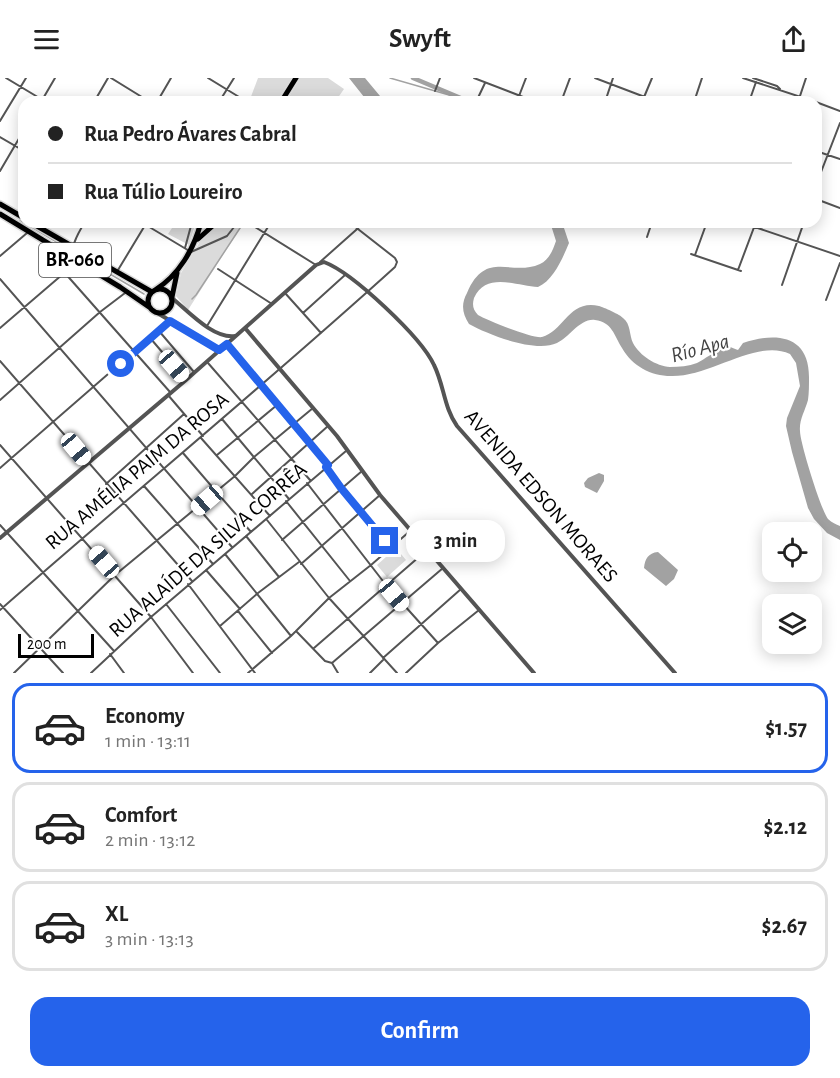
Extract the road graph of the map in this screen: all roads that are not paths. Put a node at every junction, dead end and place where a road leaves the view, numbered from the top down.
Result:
1 (6, 78) edge
2 (26, 78) edge
3 (55, 78) edge
4 (109, 78) edge
5 (171, 78) edge
6 (208, 78) edge
7 (234, 78) edge
8 (296, 78) edge
9 (440, 78) edge
10 (474, 78) edge
11 (486, 78) edge
12 (526, 78) edge
13 (570, 78) edge
14 (595, 78) edge
15 (613, 78) edge
16 (651, 78) edge
17 (702, 78) edge
18 (743, 78) edge
19 (806, 78) edge
20 (753, 80) edge
21 (484, 83) junction
22 (611, 84) junction
23 (21, 87) junction
24 (227, 90) junction
25 (435, 92) dead end
26 (34, 96) edge
27 (44, 96) edge
28 (98, 96) edge
29 (140, 96) edge
30 (160, 96) edge
31 (223, 96) edge
32 (237, 96) edge
33 (285, 96) edge
34 (479, 96) edge
35 (520, 96) joint
36 (563, 96) edge
37 (606, 96) edge
38 (641, 96) edge
39 (644, 96) edge
40 (696, 96) edge
41 (750, 96) edge
42 (800, 96) joint
43 (822, 104) edge
44 (840, 111) edge
45 (0, 122) edge
46 (840, 123) edge
47 (0, 137) edge
48 (18, 141) edge
49 (15, 146) junction
50 (18, 148) edge
51 (822, 153) edge
52 (826, 154) junction
53 (840, 159) edge
54 (822, 166) edge
55 (0, 171) edge
56 (822, 201) edge
57 (0, 204) edge
58 (840, 208) edge
59 (0, 214) edge
60 (18, 214) edge
61 (18, 225) edge
62 (24, 228) edge
63 (40, 228) edge
64 (81, 228) edge
65 (144, 228) edge
66 (154, 228) edge
67 (191, 228) edge
68 (199, 228) edge
69 (210, 228) edge
70 (233, 228) edge
71 (256, 228) edge
72 (268, 228) edge
73 (359, 228) joint
74 (650, 228) edge
75 (704, 228) edge
76 (754, 228) edge
77 (757, 228) edge
78 (802, 228) edge
79 (29, 231) junction
80 (264, 234) junction
81 (647, 237) dead end
82 (196, 240) junction
83 (797, 242) junction
84 (73, 247) junction
85 (187, 251) junction
86 (0, 256) edge
87 (840, 256) edge
88 (70, 257) junction
89 (77, 262) junction
90 (840, 263) edge
91 (318, 264) junction
92 (71, 266) junction
93 (218, 269) dead end
94 (64, 272) junction
95 (117, 272) junction
96 (177, 272) junction
97 (345, 275) junction
98 (0, 279) edge
99 (235, 280) junction
100 (782, 285) dead end
101 (120, 287) junction
102 (128, 291) junction
103 (153, 291) junction
104 (368, 292) junction
105 (285, 293) junction
106 (118, 297) junction
107 (172, 298) junction
108 (826, 300) dead end
109 (272, 304) junction
110 (24, 307) junction
111 (149, 307) junction
112 (100, 312) junction
113 (303, 313) junction
114 (159, 314) junction
115 (170, 321) junction
116 (207, 326) junction
117 (0, 328) edge
118 (245, 328) junction
119 (159, 331) junction
120 (321, 333) junction
121 (236, 336) junction
122 (151, 339) junction
123 (227, 344) junction
124 (59, 348) junction
125 (219, 350) junction
126 (135, 352) junction
127 (206, 361) junction
128 (0, 362) edge
129 (280, 367) junction
130 (194, 372) junction
131 (186, 380) junction
132 (19, 384) junction
133 (261, 385) junction
134 (94, 388) junction
135 (169, 394) junction
136 (0, 400) edge
137 (242, 402) junction
138 (278, 405) junction
139 (313, 408) junction
140 (184, 414) junction
141 (222, 419) junction
142 (259, 421) junction
143 (53, 423) junction
144 (294, 424) junction
145 (328, 425) junction
146 (128, 428) junction
147 (202, 437) junction
148 (238, 438) junction
149 (275, 440) junction
150 (311, 443) junction
151 (0, 445) edge
152 (146, 449) junction
153 (346, 451) junction
154 (183, 453) junction
155 (217, 455) junction
156 (254, 457) junction
157 (12, 458) junction
158 (293, 459) junction
159 (87, 462) junction
160 (327, 466) junction
161 (0, 468) edge
162 (163, 469) junction
163 (362, 471) junction
164 (235, 476) junction
165 (270, 478) junction
166 (308, 482) junction
167 (106, 483) junction
168 (144, 486) junction
169 (341, 488) junction
170 (216, 491) junction
171 (252, 494) junction
172 (380, 495) junction
173 (47, 498) junction
174 (288, 500) junction
175 (122, 503) junction
176 (322, 504) junction
177 (197, 508) junction
178 (361, 512) junction
179 (270, 516) junction
180 (266, 519) junction
181 (302, 523) junction
182 (0, 525) edge
183 (178, 525) junction
184 (342, 529) junction
185 (410, 531) junction
186 (6, 532) junction
187 (251, 532) junction
188 (82, 536) junction
189 (246, 536) junction
190 (0, 538) edge
191 (282, 540) junction
192 (157, 542) junction
193 (232, 547) junction
194 (322, 547) junction
195 (389, 549) junction
196 (427, 550) junction
197 (225, 554) junction
198 (300, 563) junction
199 (213, 564) junction
200 (371, 565) junction
201 (443, 568) junction
202 (206, 570) junction
203 (42, 571) junction
204 (115, 575) junction
205 (279, 577) junction
206 (192, 581) junction
207 (350, 581) junction
208 (188, 584) junction
209 (386, 585) junction
210 (461, 589) junction
211 (258, 593) junction
212 (329, 598) junction
213 (166, 604) junction
214 (402, 605) junction
215 (1, 607) edge
216 (78, 609) junction
217 (239, 610) junction
218 (479, 610) junction
219 (151, 616) junction
220 (347, 618) junction
221 (421, 625) junction
222 (220, 626) junction
223 (296, 630) junction
224 (291, 636) junction
225 (364, 636) junction
226 (438, 644) junction
227 (40, 648) junction
228 (314, 648) junction
229 (114, 651) junction
230 (272, 653) junction
231 (110, 654) junction
232 (384, 659) junction
233 (332, 663) junction
234 (252, 670) junction
235 (93, 672) edge
236 (14, 673) edge
237 (63, 673) edge
238 (124, 673) edge
239 (193, 673) edge
240 (220, 673) edge
241 (248, 673) edge
242 (255, 673) edge
243 (338, 673) edge
244 (370, 673) edge
245 (397, 673) edge
246 (406, 673) edge
247 (534, 673) edge
248 (675, 673) edge

1 - 23 street
2 - 23 street
3 - 27 street
4 - 28 street
4 - 29 street
5 - 30 street
6 - 24 street
7 - 24 street
8 - 33 main road
9 - 25 street
10 - 21 street
11 - 21 street
12 - 35 street
13 - 36 street
14 - 22 street
15 - 22 street
16 - 39 street
17 - 40 street
18 - 20 street
19 - 42 street
20 - 41 street
20 - 42 street
21 - 34 street
21 - 35 street
22 - 37 street
22 - 38 street
23 - 26 street
23 - 45 street
24 - 31 street
24 - 32 street
43 - 44 street
46 - 52 street
47 - 49 street
48 - 49 street
49 - 50 street
49 - 55 street
51 - 52 street
52 - 53 street
52 - 54 street
56 - 58 street
57 - 60 main road, BR-060
59 - 61 main road, BR-060
62 - 79 main road, BR-060
63 - 84 main road, BR-060
64 - 84 street
65 - 95 street
66 - 85 street
67 - 85 street
68 - 82 main road
69 - 82 main road
70 - 85 street
71 - 80 street
72 - 80 street
73 - 91 street
73 - 104 street, RUA AMÉLIA PAIM DA ROSA
74 - 81 street
75 - 76 street
77 - 83 street
78 - 83 street
79 - 86 street
79 - 88 main road, BR-060
80 - 91 street
80 - 99 street
82 - 85 main road
83 - 87 street
83 - 100 street
84 - 88 street
84 - 95 main road, BR-060
85 - 96 main road
88 - 89 main road, BR-060
88 - 92 street
89 - 92 street
89 - 101 main road, BR-060
90 - 108 street
91 - 97 street, AVENIDA EDSON MORAES
91 - 105 street
92 - 94 street
93 - 99 street
94 - 110 street
94 - 112 street
95 - 103 main road, BR-060
96 - 103 main road
96 - 107 main road
97 - 104 street, AVENIDA EDSON MORAES
97 - 113 street
98 - 110 street
99 - 109 street
99 - 116 street
101 - 102 main road, BR-060
101 - 106 street
102 - 106 street
102 - 111 main road, BR-060
103 - 107 main road, BR-060
103 - 111 main road
104 - 120 street, RUA AMÉLIA PAIM DA ROSA
104 - 248 street, AVENIDA EDSON MORAES
105 - 109 street
105 - 113 street
106 - 112 street
107 - 114 main road
107 - 116 street
109 - 118 street
110 - 117 street
110 - 124 street
111 - 114 main road, BR-060
112 - 124 street
112 - 126 street
113 - 120 street
114 - 115 street
115 - 119 street
115 - 125 street
116 - 121 street
118 - 121 street
118 - 129 street
119 - 122 street
119 - 130 street
120 - 129 street, RUA AMÉLIA PAIM DA ROSA
121 - 123 street
122 - 126 street
122 - 131 street
123 - 125 street
123 - 133 street
124 - 132 street
124 - 134 street
125 - 127 street
126 - 134 street
126 - 135 street
127 - 130 street
127 - 137 street
128 - 132 street
129 - 133 street, RUA AMÉLIA PAIM DA ROSA
129 - 139 street
130 - 131 street
131 - 135 street
132 - 136 street
132 - 143 street
133 - 137 street, RUA AMÉLIA PAIM DA ROSA
133 - 138 street
134 - 143 street
134 - 146 street
135 - 140 street
135 - 146 street
137 - 141 street, RUA AMÉLIA PAIM DA ROSA
137 - 142 street
138 - 142 street
138 - 144 street
139 - 144 street
139 - 145 street
140 - 147 street
140 - 152 street
141 - 147 street, RUA AMÉLIA PAIM DA ROSA
141 - 148 street
142 - 148 street
142 - 149 street
143 - 157 street
143 - 159 street
144 - 149 street
144 - 150 street
145 - 150 street
145 - 153 street
146 - 152 street
146 - 159 street
147 - 154 street, RUA AMÉLIA PAIM DA ROSA
147 - 155 street
148 - 155 street
148 - 156 street
149 - 156 street
149 - 158 street
150 - 158 street
150 - 160 street
151 - 157 street
152 - 162 street
152 - 167 street
153 - 160 street, RUA ALAÍDE DA SILVA CORRÊA
153 - 163 street
154 - 162 street, RUA AMÉLIA PAIM DA ROSA
154 - 170 street
155 - 164 street
156 - 164 street
156 - 165 street
157 - 161 street
157 - 173 street
158 - 165 street
158 - 166 street
159 - 167 street
159 - 173 street
160 - 166 street, RUA ALAÍDE DA SILVA CORRÊA
160 - 169 street
162 - 168 street, RUA AMÉLIA PAIM DA ROSA
162 - 177 street
163 - 169 street
163 - 172 street
164 - 170 street
164 - 171 street
165 - 171 street
165 - 174 street
166 - 174 street, RUA ALAÍDE DA SILVA CORRÊA
166 - 176 street
167 - 175 street
168 - 175 street, RUA AMÉLIA PAIM DA ROSA
168 - 183 street
169 - 176 street
169 - 178 street
170 - 177 street
170 - 187 street
171 - 179 street
172 - 178 street
172 - 185 street
173 - 186 street
173 - 188 street
174 - 179 street, RUA ALAÍDE DA SILVA CORRÊA
174 - 181 street
175 - 188 street, RUA AMÉLIA PAIM DA ROSA
175 - 192 street
176 - 181 street
176 - 184 street
177 - 183 street
177 - 193 street
178 - 184 street
178 - 195 street
179 - 180 street, RUA ALAÍDE DA SILVA CORRÊA
180 - 187 street, RUA ALAÍDE DA SILVA CORRÊA
180 - 191 street
181 - 191 street
181 - 194 street
182 - 186 street
183 - 192 street
183 - 199 street
184 - 194 street
184 - 200 street
185 - 195 street
185 - 196 street
186 - 190 street
186 - 203 street
187 - 189 street, RUA ALAÍDE DA SILVA CORRÊA
188 - 203 street, RUA AMÉLIA PAIM DA ROSA
188 - 204 street
189 - 193 street, RUA ALAÍDE DA SILVA CORRÊA
189 - 205 street
191 - 198 street
192 - 204 street
192 - 206 street
193 - 197 street, RUA ALAÍDE DA SILVA CORRÊA
194 - 198 street
194 - 207 street
195 - 200 street
196 - 201 street
196 - 209 street
197 - 199 street, RUA ALAÍDE DA SILVA CORRÊA
197 - 211 street
198 - 205 street
198 - 212 street
199 - 202 street, RUA ALAÍDE DA SILVA CORRÊA
200 - 207 street
200 - 209 street
201 - 210 street
201 - 214 street
202 - 206 street, RUA ALAÍDE DA SILVA CORRÊA
202 - 217 street
203 - 215 street, RUA AMÉLIA PAIM DA ROSA
203 - 216 street
204 - 216 street
204 - 219 street
205 - 211 street
206 - 208 street, RUA ALAÍDE DA SILVA CORRÊA
207 - 212 street
208 - 213 street, RUA ALAÍDE DA SILVA CORRÊA
208 - 222 street
209 - 214 street
209 - 220 street
210 - 218 street
210 - 221 street
211 - 217 street
211 - 224 street
212 - 220 street
212 - 223 street
213 - 219 street, RUA ALAÍDE DA SILVA CORRÊA
213 - 240 street
214 - 221 street
214 - 225 street
215 - 227 street
216 - 227 street
216 - 229 street
217 - 222 street
217 - 230 street
218 - 226 street
218 - 247 street
219 - 229 street, RUA ALAÍDE DA SILVA CORRÊA
219 - 239 street
220 - 225 street
220 - 228 street
221 - 226 street
221 - 232 street
222 - 234 street
223 - 224 street
223 - 228 street
224 - 230 street
225 - 232 street
225 - 233 street
226 - 246 street
227 - 236 street
227 - 237 street
228 - 233 street
229 - 231 street, RUA ALAÍDE DA SILVA CORRÊA
230 - 234 street
231 - 235 street, RUA ALAÍDE DA SILVA CORRÊA
231 - 238 street
232 - 244 street
232 - 245 street
233 - 243 street
234 - 241 street
234 - 242 street

